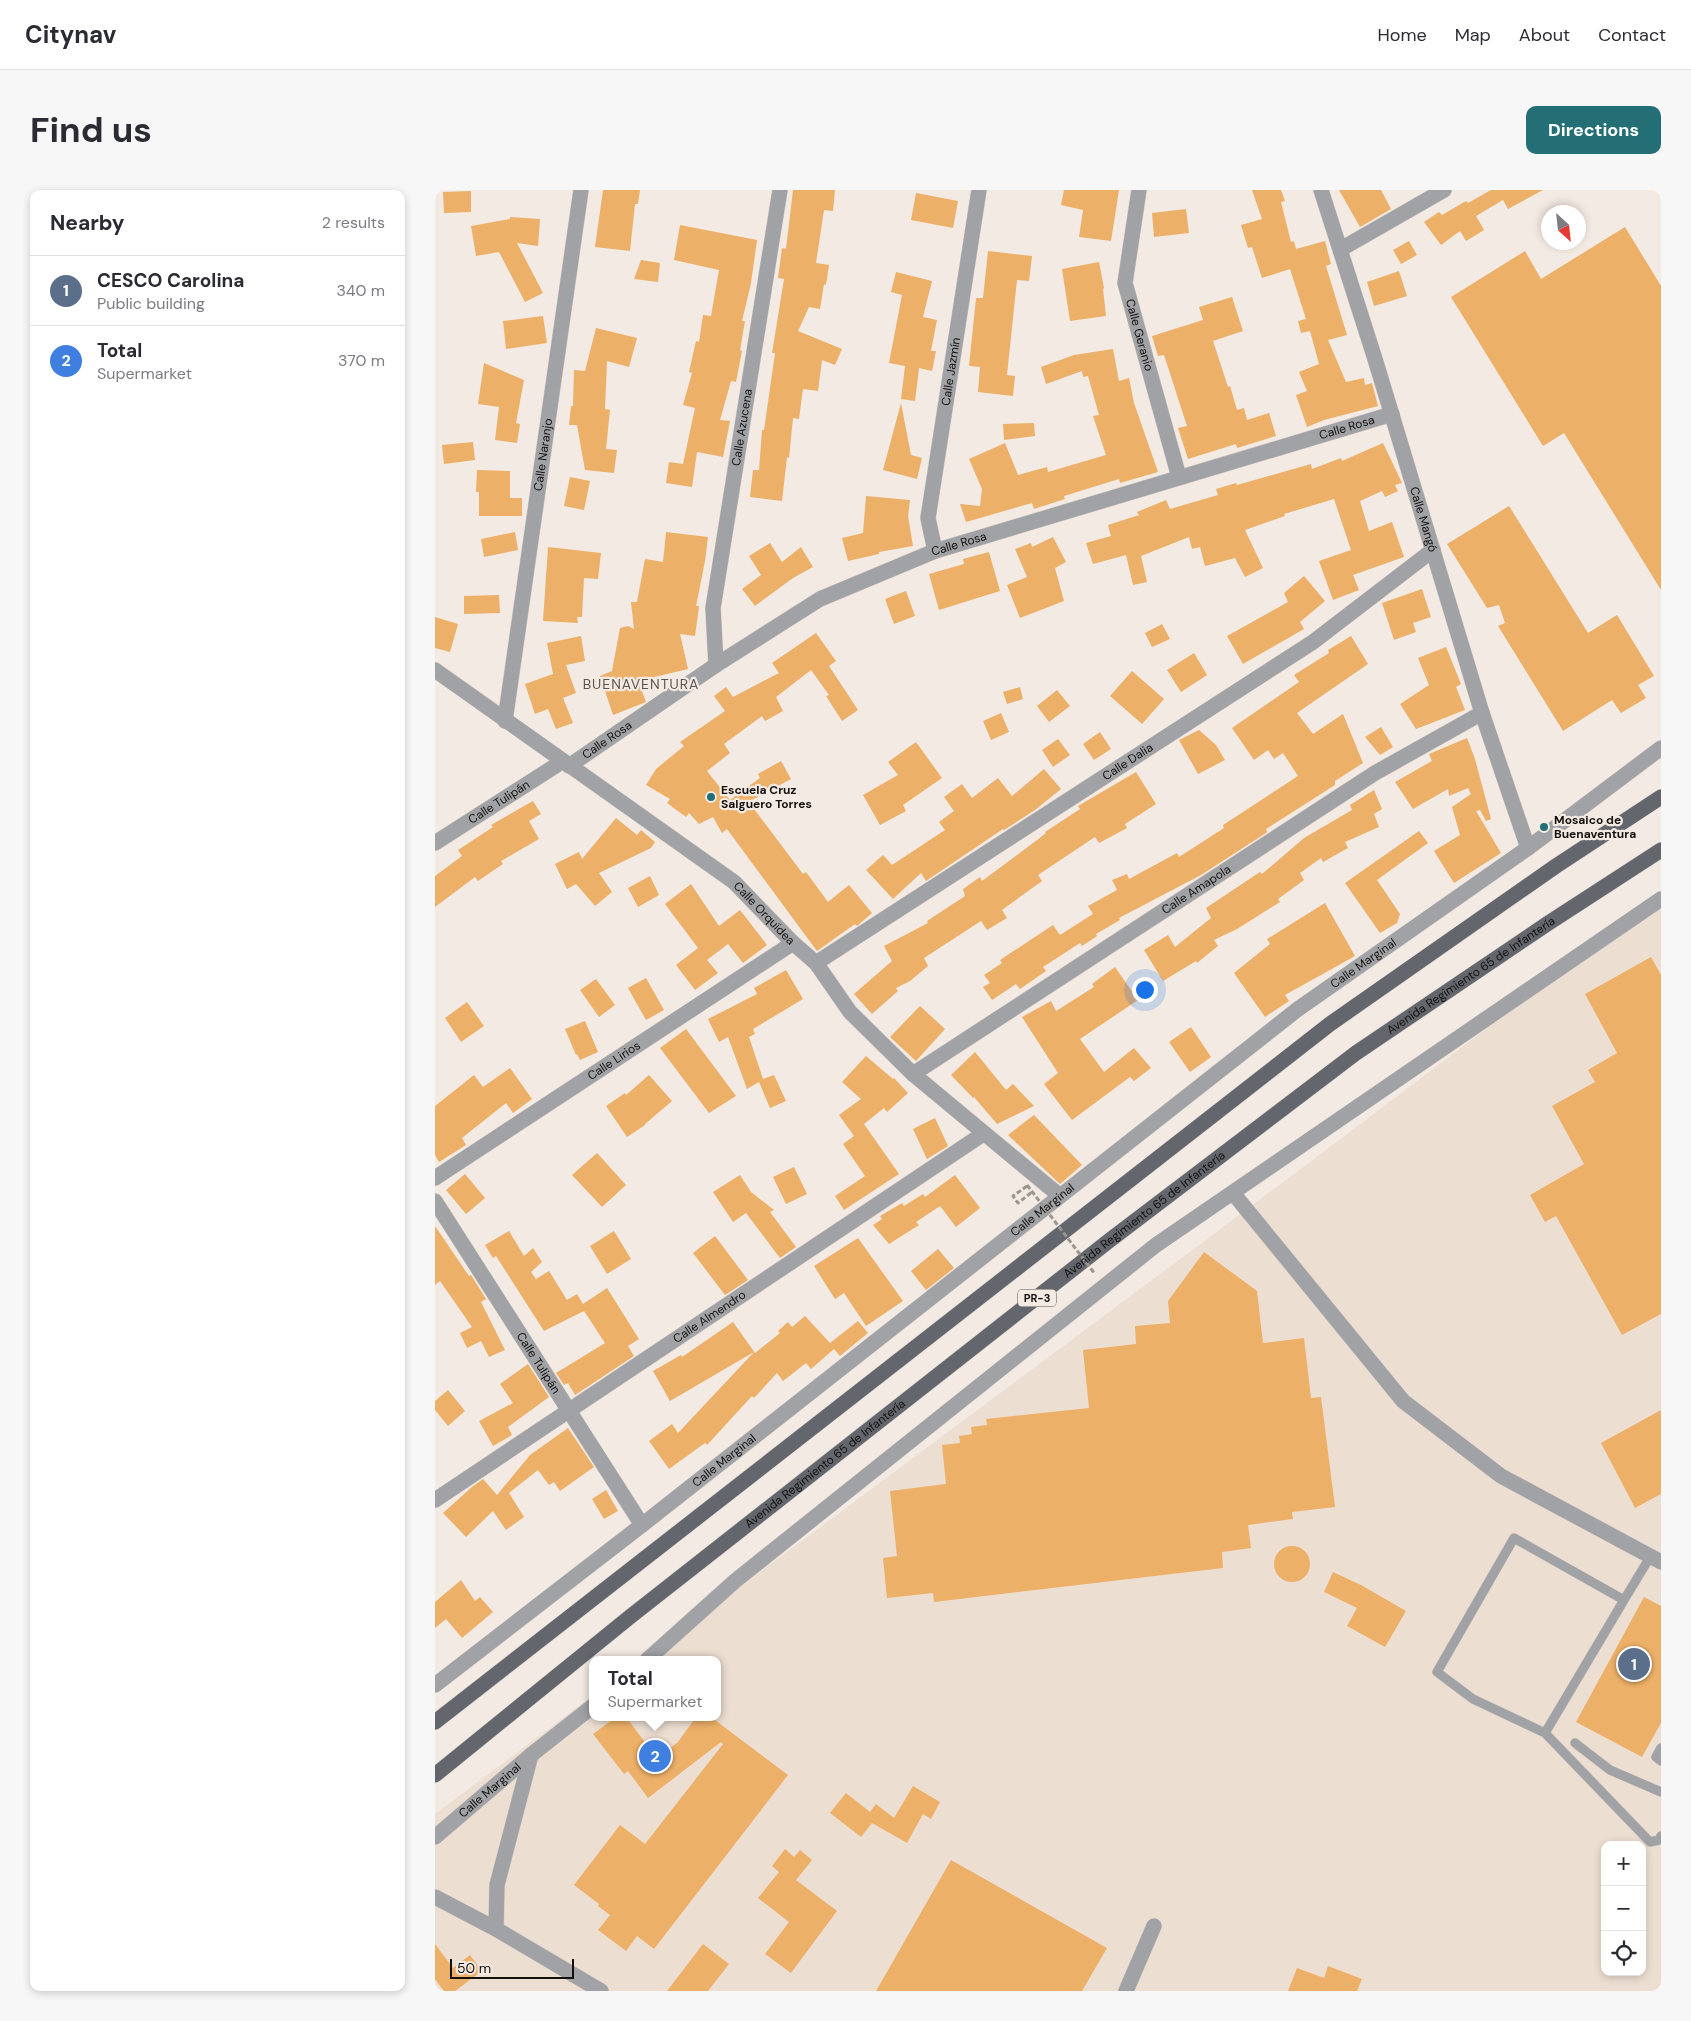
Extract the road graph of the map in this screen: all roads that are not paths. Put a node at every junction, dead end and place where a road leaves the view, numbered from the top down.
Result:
1 (581, 190) edge
2 (780, 190) edge
3 (979, 190) edge
4 (1139, 190) edge
5 (1321, 190) edge
6 (1444, 190) edge
7 (1341, 249) junction
8 (1392, 414) junction
9 (1179, 477) junction
10 (1433, 550) junction
11 (935, 551) junction
12 (716, 666) junction
13 (435, 670) edge
14 (1482, 713) junction
15 (505, 721) junction
16 (1661, 748) edge
17 (566, 763) junction
18 (1661, 797) edge
19 (435, 843) edge
20 (1528, 848) junction
21 (1661, 850) edge
22 (1661, 899) edge
23 (793, 943) junction
24 (816, 963) junction
25 (913, 1074) junction
26 (983, 1134) junction
27 (435, 1178) edge
28 (1233, 1194) junction
29 (1059, 1196) junction
30 (435, 1201) edge
31 (570, 1410) junction
32 (435, 1500) edge
33 (642, 1525) junction
34 (1656, 1559) edge
35 (1623, 1600) junction
36 (651, 1656) edge
37 (435, 1685) edge
38 (589, 1709) edge
39 (435, 1722) edge
40 (1545, 1733) junction
41 (1575, 1743) dead end
42 (1661, 1748) edge
43 (531, 1755) junction
44 (1661, 1760) edge
45 (435, 1775) edge
46 (1661, 1792) edge
47 (1661, 1836) edge
48 (435, 1837) edge
49 (435, 1896) edge
50 (1154, 1926) dead end
51 (496, 1930) junction
52 (601, 1991) edge
53 (1126, 1991) edge

1 - 15 street, Calle Naranjo
2 - 12 street, Calle Azucena
3 - 11 street, Calle Jazmín
4 - 9 street, Calle Geranio
5 - 7 street, Calle Mangó
6 - 7 street
7 - 8 street, Calle Mangó
8 - 9 street, Calle Rosa
8 - 10 street, Calle Mangó
9 - 11 street, Calle Rosa
10 - 14 street, Calle Mangó
10 - 24 street, Calle Dalia
11 - 12 street, Calle Rosa
12 - 17 street, Calle Rosa
13 - 15 street, Calle Orquídea
14 - 20 street, Calle Mangó
14 - 25 street, Calle Amapola
15 - 17 street, Calle Orquídea
16 - 20 street, Calle Marginal
17 - 19 street, Calle Tulipán
17 - 23 street, Calle Orquídea
18 - 39 main road, PR-3
20 - 29 street, Calle Marginal
21 - 45 main road, Avenida Regimiento 65 de Infantería / PR-3
22 - 28 street
23 - 24 street, Calle Orquídea
23 - 27 street, Calle Lirios
24 - 25 street, Calle Orquídea
25 - 26 street, Calle Orquídea
26 - 29 street, Calle Orquídea
26 - 31 street, Calle Almendro
28 - 34 street
28 - 36 street
29 - 33 street, Calle Marginal
30 - 31 street, Calle Tulipán
31 - 32 street, Calle Almendro
31 - 33 street, Calle Tulipán
33 - 37 street, Calle Marginal
34 - 35 lane
35 - 40 lane
35 - 40 lane
38 - 43 street, Calle Marginal
40 - 47 lane
41 - 46 lane
42 - 44 lane
43 - 48 street, Calle Marginal
43 - 51 street
49 - 51 street
50 - 53 street
51 - 52 street

